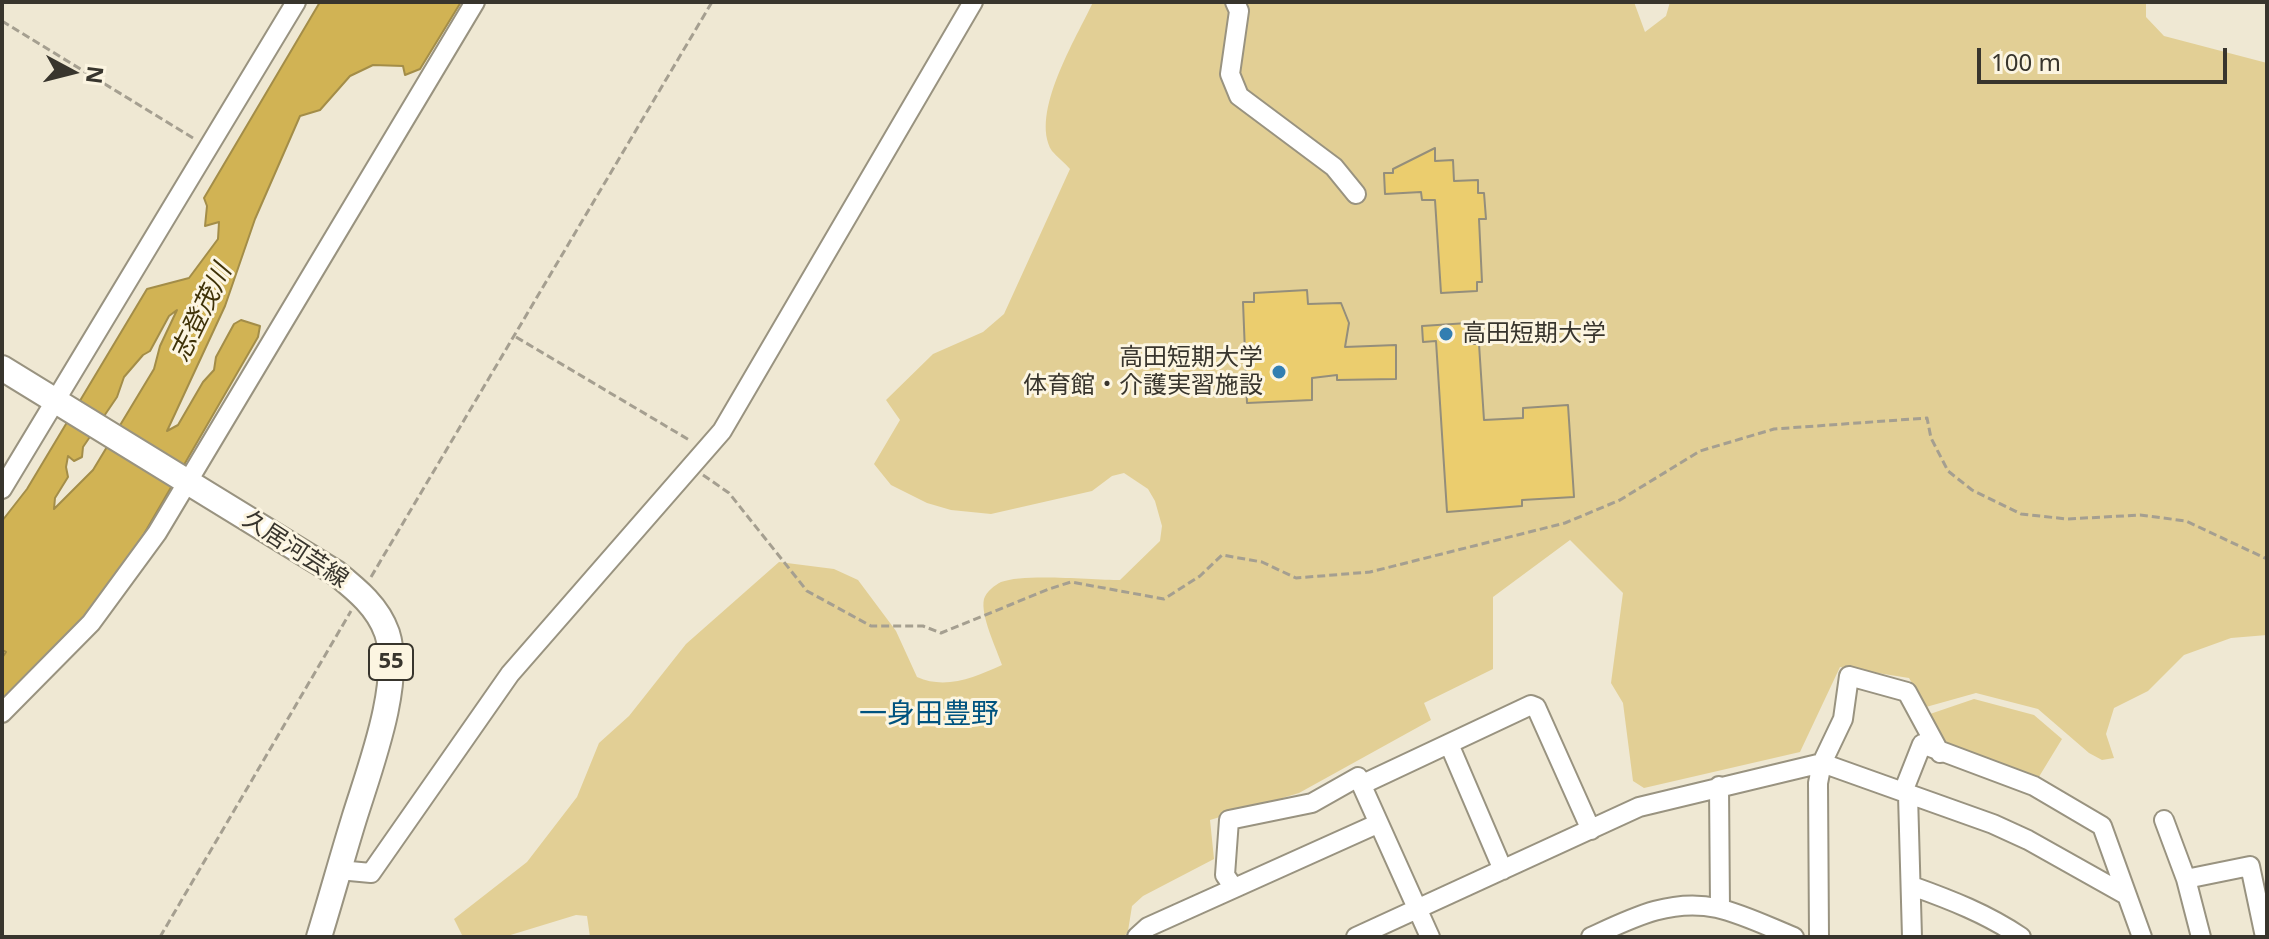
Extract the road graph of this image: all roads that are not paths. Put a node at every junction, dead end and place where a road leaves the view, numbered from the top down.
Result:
1 (296, 2) edge
2 (475, 2) edge
3 (973, 2) edge
4 (1235, 2) edge
5 (1356, 194) dead end
6 (2, 368) edge
7 (58, 402) junction
8 (187, 482) junction
9 (2, 489) edge
10 (2, 713) edge
11 (1449, 744) junction
12 (1940, 753) junction
13 (1822, 763) junction
14 (1363, 784) junction
15 (1719, 786) junction
16 (1906, 793) junction
17 (2164, 820) dead end
18 (1377, 824) junction
19 (1591, 830) junction
20 (2258, 864) edge
21 (339, 870) junction
22 (1503, 870) junction
23 (2186, 879) junction
24 (1912, 886) junction
25 (1234, 888) junction
26 (2126, 895) junction
27 (1720, 908) junction
28 (1417, 909) junction
29 (1147, 934) edge
30 (319, 937) edge
31 (1356, 937) edge
32 (1430, 937) edge
33 (1591, 937) edge
34 (1794, 937) edge
35 (1819, 937) edge
36 (1912, 937) edge
37 (2021, 937) edge
38 (2142, 937) edge
39 (2201, 937) edge
40 (2265, 937) edge

1 - 7 street
2 - 8 street
3 - 21 street
4 - 5 street
6 - 7 main road, 久居河芸線 / 55
7 - 8 main road, 久居河芸線 / 55
7 - 9 street
8 - 10 street
8 - 21 main road, 久居河芸線 / 55
11 - 14 street
11 - 19 street
11 - 22 street
12 - 13 street
12 - 16 street
12 - 26 street
13 - 15 street
13 - 16 street
13 - 35 street
14 - 18 street
14 - 25 street
15 - 19 street
15 - 27 street
16 - 24 street
16 - 26 street
17 - 23 street
18 - 25 street
18 - 28 street
19 - 22 street
20 - 23 street
20 - 40 street
21 - 30 main road, 久居河芸線 / 55
22 - 28 street
23 - 39 street
24 - 36 street
24 - 37 street
25 - 29 street
26 - 38 street
27 - 33 street
27 - 34 street
28 - 31 street
28 - 32 street

